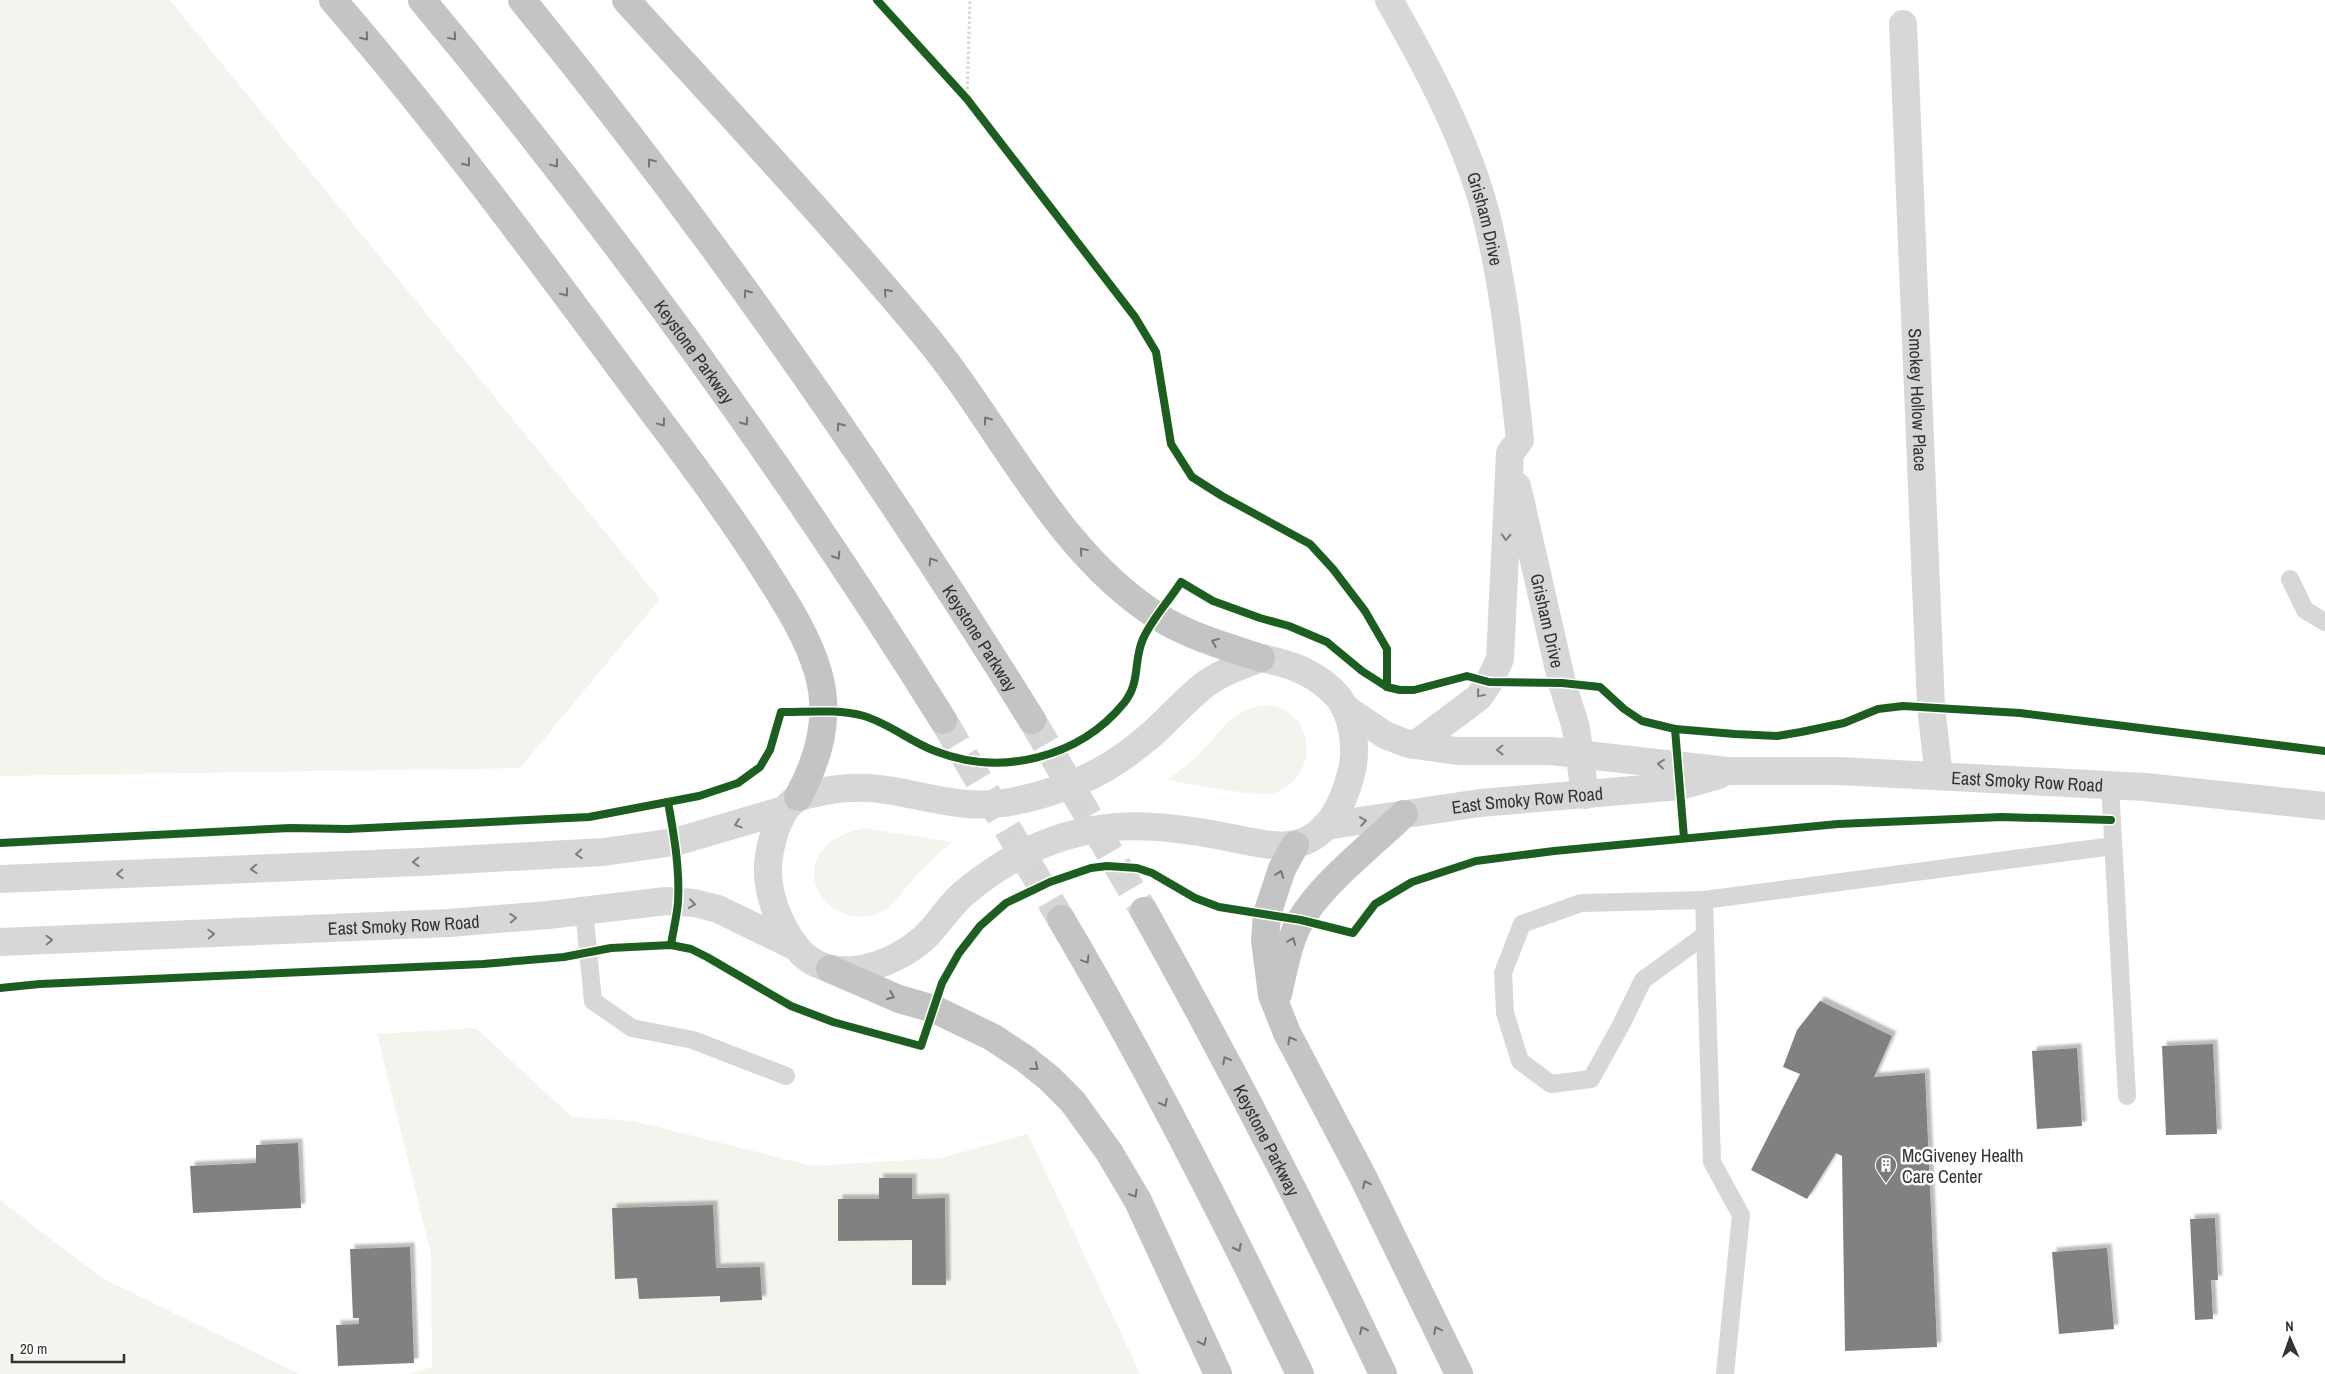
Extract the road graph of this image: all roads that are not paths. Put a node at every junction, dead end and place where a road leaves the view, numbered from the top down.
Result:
1 (333, 0) edge
2 (422, 0) edge
3 (522, 0) edge
4 (626, 0) edge
5 (1389, 0) edge
6 (1904, 24) dead end
7 (1510, 453) junction
8 (2290, 579) dead end
9 (2325, 622) edge
10 (1261, 658) junction
11 (1345, 708) junction
12 (943, 720) tunnel mouth
13 (1032, 720) tunnel mouth
14 (1579, 741) junction
15 (1415, 745) junction
16 (1727, 771) junction
17 (1939, 776) junction
18 (2110, 785) junction
19 (1584, 795) junction
20 (791, 804) junction
21 (2325, 806) edge
22 (1404, 814) junction
23 (1326, 826) junction
24 (1295, 845) junction
25 (2113, 846) junction
26 (0, 878) edge
27 (1704, 900) junction
28 (584, 910) junction
29 (1144, 911) tunnel mouth
30 (1061, 918) tunnel mouth
31 (1705, 935) junction
32 (0, 942) edge
33 (796, 946) junction
34 (830, 969) junction
35 (1275, 1005) junction
36 (786, 1076) dead end
37 (2127, 1096) dead end
38 (1218, 1374) edge
39 (1300, 1374) edge
40 (1383, 1374) edge
41 (1458, 1374) edge
42 (1725, 1374) edge

1 -> 20 highway
2 -> 12 highway, Keystone Parkway
13 -> 3 highway, Keystone Parkway
10 -> 4 highway
5 - 7 street, Grisham Drive
6 - 17 street, Smokey Hollow Place
7 - 14 street, Grisham Drive
7 -> 15 street, Grisham Drive
8 - 9 lane
10 - 11 street
10 - 20 street
11 - 15 street, East Smoky Row Road
11 - 23 street
14 -> 15 street, East Smoky Row Road
16 -> 14 street, East Smoky Row Road
14 - 19 street, Grisham Drive
16 - 17 street, East Smoky Row Road
16 - 19 street, East Smoky Row Road
17 - 18 street, East Smoky Row Road
18 - 21 street, East Smoky Row Road
18 - 25 lane
19 - 22 street, East Smoky Row Road
20 -> 26 street
20 - 33 street
23 -> 22 street, East Smoky Row Road
35 -> 22 highway
23 - 24 street
24 - 34 street
35 -> 24 highway
25 - 27 lane
25 - 37 lane
27 - 31 lane
27 - 31 lane
32 -> 28 street, East Smoky Row Road
28 -> 33 street, East Smoky Row Road
28 - 36 lane
40 -> 29 highway, Keystone Parkway
30 -> 39 highway
31 - 42 lane
33 - 34 street
34 -> 38 highway
41 -> 35 highway

